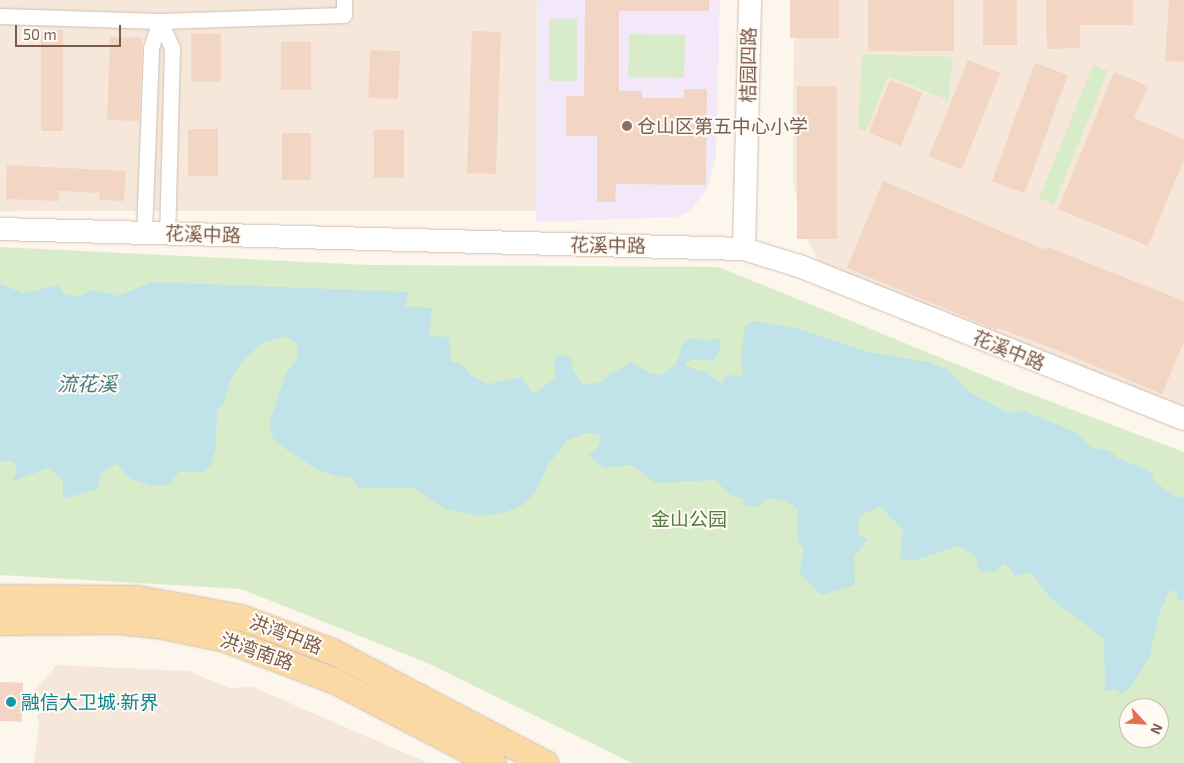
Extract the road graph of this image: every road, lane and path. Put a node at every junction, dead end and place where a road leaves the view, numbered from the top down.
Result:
1 (344, 0) edge
2 (750, 0) edge
3 (0, 16) edge
4 (160, 21) junction
5 (0, 229) edge
6 (144, 232) junction
7 (167, 233) junction
8 (744, 250) junction
9 (1184, 419) edge
10 (0, 597) edge
11 (0, 622) edge
12 (493, 763) edge
13 (545, 763) edge

1 - 4 street
2 - 8 street, 桔园四路
3 - 4 street
4 - 6 street
4 - 7 street
5 - 6 street, 花溪中路
6 - 7 street, 花溪中路
7 - 8 street, 花溪中路
8 - 9 street, 花溪中路
10 - 13 main road, 洪湾中路
11 - 12 main road, 洪湾南路

